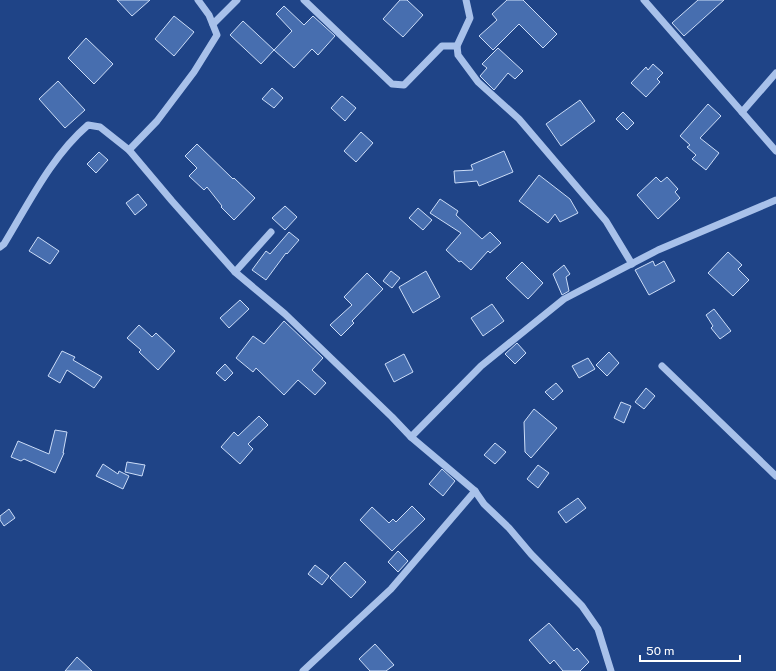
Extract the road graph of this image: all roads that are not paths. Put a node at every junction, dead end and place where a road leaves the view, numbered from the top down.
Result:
1 (198, 0) edge
2 (237, 0) edge
3 (304, 0) edge
4 (466, 0) edge
5 (644, 0) edge
6 (213, 24) junction
7 (457, 46) junction
8 (776, 73) edge
9 (742, 112) junction
10 (129, 150) junction
11 (776, 151) edge
12 (776, 200) edge
13 (271, 232) dead end
14 (0, 247) edge
15 (632, 264) junction
16 (235, 272) junction
17 (662, 366) dead end
18 (411, 437) junction
19 (776, 476) edge
20 (475, 491) junction
21 (303, 671) edge
22 (611, 671) edge

1 - 6 street
2 - 6 street
3 - 7 street
4 - 7 street
5 - 9 street
6 - 10 street
7 - 15 street
8 - 9 street
9 - 11 street
10 - 14 street
10 - 16 street
12 - 15 street
13 - 16 street
15 - 18 street
16 - 18 street
17 - 19 street
18 - 20 street
20 - 21 street
20 - 22 street

